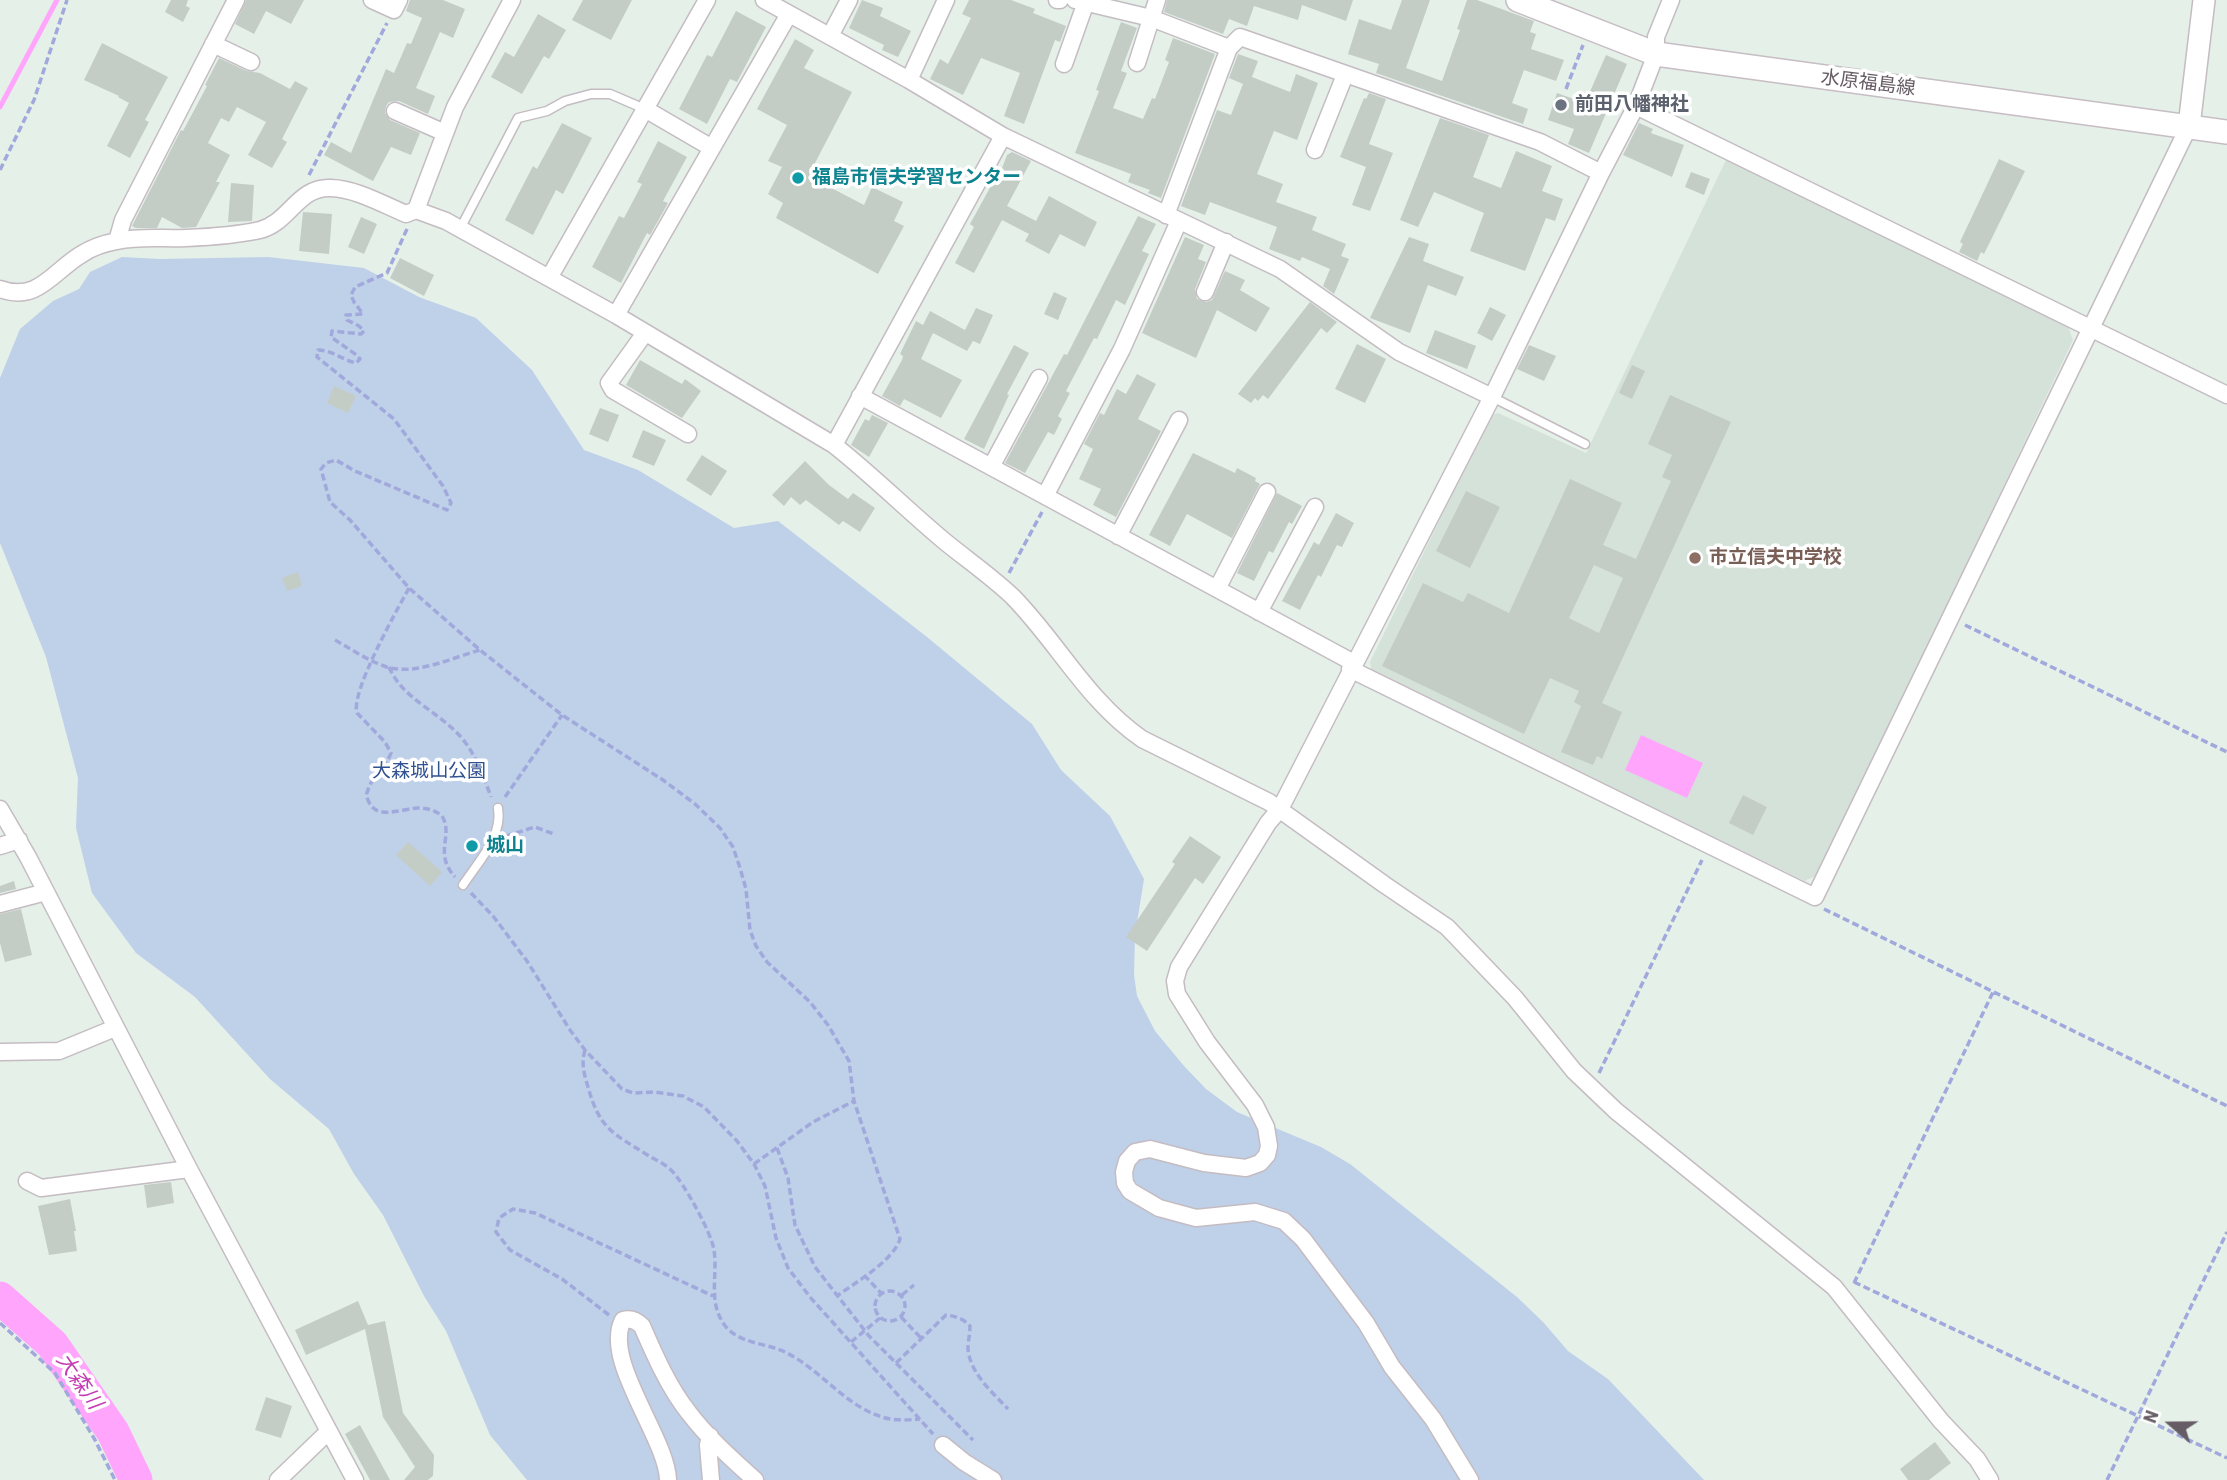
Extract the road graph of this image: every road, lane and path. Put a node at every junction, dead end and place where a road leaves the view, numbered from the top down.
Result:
1 (67, 0) edge
2 (236, 0) edge
3 (372, 0) edge
4 (512, 0) edge
5 (707, 0) edge
6 (764, 0) edge
7 (849, 0) edge
8 (946, 0) edge
9 (1157, 0) edge
10 (1518, 0) edge
11 (1671, 0) edge
12 (2204, 0) edge
13 (1080, 1) edge
14 (396, 5) edge
15 (789, 14) junction
16 (1151, 18) junction
17 (1589, 28) junction
18 (830, 36) junction
19 (213, 44) junction
20 (1229, 48) junction
21 (1656, 54) junction
22 (251, 62) dead end
23 (1137, 63) dead end
24 (1064, 64) dead end
25 (1345, 75) junction
26 (909, 80) junction
27 (1566, 89) dead end
28 (1636, 106) junction
29 (645, 109) junction
30 (395, 111) dead end
31 (2189, 126) junction
32 (2227, 132) edge
33 (445, 133) junction
34 (1003, 136) junction
35 (712, 148) junction
36 (1315, 150) dead end
37 (0, 170) edge
38 (1601, 173) junction
39 (294, 204) junction
40 (416, 210) junction
41 (1172, 218) junction
42 (460, 229) junction
43 (117, 240) junction
44 (1226, 242) junction
45 (549, 278) junction
46 (0, 289) edge
47 (1205, 292) dead end
48 (615, 315) junction
49 (2091, 330) junction
50 (645, 332) junction
51 (1039, 378) dead end
52 (2227, 395) edge
53 (860, 397) junction
54 (1492, 397) junction
55 (1179, 420) dead end
56 (688, 434) dead end
57 (1585, 444) dead end
58 (834, 445) junction
59 (991, 467) junction
60 (1267, 492) dead end
61 (1047, 497) junction
62 (1315, 507) dead end
63 (1118, 536) junction
64 (1001, 587) junction
65 (408, 588) junction
66 (1217, 589) junction
67 (1259, 612) junction
68 (1950, 618) junction
69 (335, 640) dead end
70 (480, 650) junction
71 (372, 660) junction
72 (1352, 666) junction
73 (389, 667) junction
74 (562, 715) junction
75 (2227, 752) edge
76 (498, 808) junction
77 (0, 809) edge
78 (1280, 810) junction
79 (554, 834) dead end
80 (494, 838) junction
81 (19, 840) junction
82 (1709, 845) junction
83 (0, 846) edge
84 (463, 885) junction
85 (46, 892) junction
86 (1815, 897) junction
87 (0, 904) edge
88 (1993, 992) junction
89 (116, 1028) junction
90 (585, 1050) junction
91 (1, 1052) edge
92 (1592, 1087) junction
93 (854, 1101) junction
94 (2227, 1106) edge
95 (777, 1148) junction
96 (754, 1164) junction
97 (189, 1169) junction
98 (27, 1181) dead end
99 (2227, 1232) edge
100 (864, 1275) junction
101 (1854, 1282) junction
102 (914, 1285) dead end
103 (881, 1293) junction
104 (901, 1295) junction
105 (837, 1296) junction
106 (714, 1297) junction
107 (1845, 1301) junction
108 (901, 1317) junction
109 (880, 1318) junction
110 (0, 1323) edge
111 (620, 1326) junction
112 (864, 1331) junction
113 (921, 1338) junction
114 (851, 1342) junction
115 (896, 1363) junction
116 (1008, 1409) dead end
117 (2138, 1416) junction
118 (920, 1419) junction
119 (329, 1431) junction
120 (710, 1436) junction
121 (973, 1440) dead end
122 (943, 1445) joint
123 (2227, 1458) edge
124 (115, 1480) edge
125 (278, 1480) edge
126 (355, 1480) edge
127 (668, 1480) edge
128 (711, 1480) edge
129 (755, 1480) edge
130 (993, 1480) edge
131 (1470, 1480) edge
132 (1990, 1480) edge
133 (2107, 1480) edge

1 - 37 path
2 - 19 street
3 - 14 street
4 - 33 street
5 - 29 street
6 - 15 street
7 - 18 street
8 - 26 street
9 - 16 street
10 - 17 main road, 水原福島線
11 - 21 street
12 - 31 street
13 - 16 street
13 - 24 street
14 - 39 path
15 - 18 street
15 - 35 street
16 - 20 street
16 - 23 street
17 - 21 main road, 水原福島線
17 - 27 path
18 - 26 street
19 - 22 street
19 - 43 street
20 - 25 street
20 - 41 street
21 - 28 street
21 - 31 main road, 水原福島線
25 - 36 street
25 - 38 street
26 - 34 street
28 - 38 street
28 - 49 street
29 - 35 street
29 - 42 lane
29 - 45 street
30 - 33 street
31 - 32 main road, 水原福島線
31 - 49 street
33 - 40 street
34 - 41 street
34 - 53 street
35 - 48 street
38 - 54 street
39 - 40 street
39 - 43 street
40 - 42 street
40 - 65 path
41 - 44 street
41 - 61 street
42 - 45 street
43 - 46 street
44 - 47 street
44 - 54 street
45 - 48 street
48 - 50 street
49 - 52 street
49 - 68 street
50 - 56 street
50 - 58 street
51 - 59 street
53 - 58 street
53 - 59 street
54 - 57 lane
54 - 72 street
55 - 63 street
58 - 64 street
59 - 61 street
60 - 66 street
61 - 63 street
61 - 64 path
62 - 67 street
63 - 66 street
64 - 78 street
65 - 70 path
65 - 71 path
66 - 67 street
67 - 72 street
68 - 75 path
68 - 86 street
69 - 71 path
70 - 73 path
70 - 74 path
71 - 73 path
71 - 84 path
72 - 78 street
72 - 82 street
73 - 76 path
74 - 76 path
74 - 93 path
76 - 80 lane
77 - 81 street
78 - 92 street
78 - 131 street
79 - 80 path
80 - 84 lane
81 - 83 street
81 - 85 street
82 - 86 street
82 - 92 path
84 - 90 path
85 - 87 street
85 - 89 street
86 - 88 path
88 - 94 path
88 - 101 path
89 - 91 street
89 - 97 street
90 - 96 path
90 - 106 path
92 - 107 street
93 - 95 path
93 - 100 path
95 - 96 path
95 - 105 path
96 - 114 path
97 - 98 street
97 - 119 street
99 - 117 path
100 - 103 path
100 - 105 path
101 - 107 path
101 - 117 path
102 - 104 path
103 - 104 path
103 - 109 path
104 - 108 path
105 - 112 path
106 - 111 path
106 - 118 path
107 - 132 street
108 - 109 path
108 - 113 path
109 - 112 path
110 - 124 path
111 - 120 street
111 - 127 street
112 - 114 path
112 - 115 path
113 - 115 path
113 - 116 path
114 - 118 path
115 - 121 path
117 - 123 path
117 - 133 path
118 - 122 path
119 - 125 street
119 - 126 street
120 - 128 street
120 - 129 street
122 - 130 street

